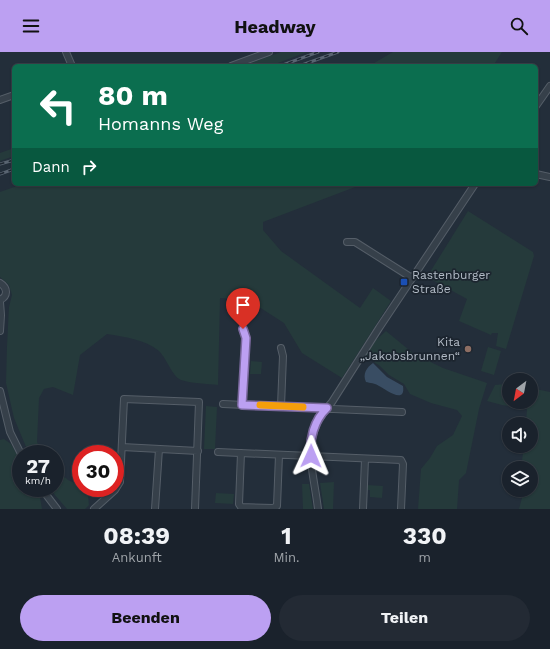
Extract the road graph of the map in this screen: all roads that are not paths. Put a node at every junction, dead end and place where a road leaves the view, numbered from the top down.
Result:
1 (66, 52) edge
2 (269, 52) edge
3 (71, 64) edge
4 (236, 64) edge
5 (550, 86) edge
6 (12, 96) edge
7 (0, 100) edge
8 (538, 103) edge
9 (538, 174) edge
10 (550, 177) edge
11 (474, 186) edge
12 (347, 242) dead end
13 (412, 278) junction
14 (0, 283) edge
15 (0, 301) edge
16 (243, 329) dead end
17 (0, 331) edge
18 (281, 348) dead end
19 (0, 391) edge
20 (223, 404) dead end
21 (242, 405) junction
22 (281, 406) junction
23 (327, 408) junction
24 (402, 412) dead end
25 (16, 445) edge
26 (122, 445) edge
27 (124, 447) edge
28 (159, 449) junction
29 (198, 451) junction
30 (218, 452) dead end
31 (241, 453) junction
32 (279, 455) junction
33 (311, 456) junction
34 (365, 459) junction
35 (48, 497) edge
36 (107, 497) edge
37 (57, 509) edge
38 (94, 509) edge
39 (155, 509) edge
40 (195, 509) edge
41 (318, 509) edge
42 (363, 509) edge
43 (401, 509) edge

1 - 3 street
2 - 4 street
5 - 8 street
6 - 7 street
9 - 10 street
11 - 13 street
12 - 13 street
13 - 23 street
14 - 15 street
15 - 17 street
16 - 21 street
18 - 22 street
19 - 25 street
20 - 21 street
21 - 22 street
22 - 23 street
23 - 24 street
23 - 33 street
26 - 29 street
27 - 28 street
28 - 29 street
28 - 39 street
29 - 40 street
30 - 31 street
31 - 32 street
31 - 32 street
32 - 33 street
33 - 34 street
33 - 41 street
34 - 42 street
34 - 43 street
35 - 37 street
36 - 38 street

